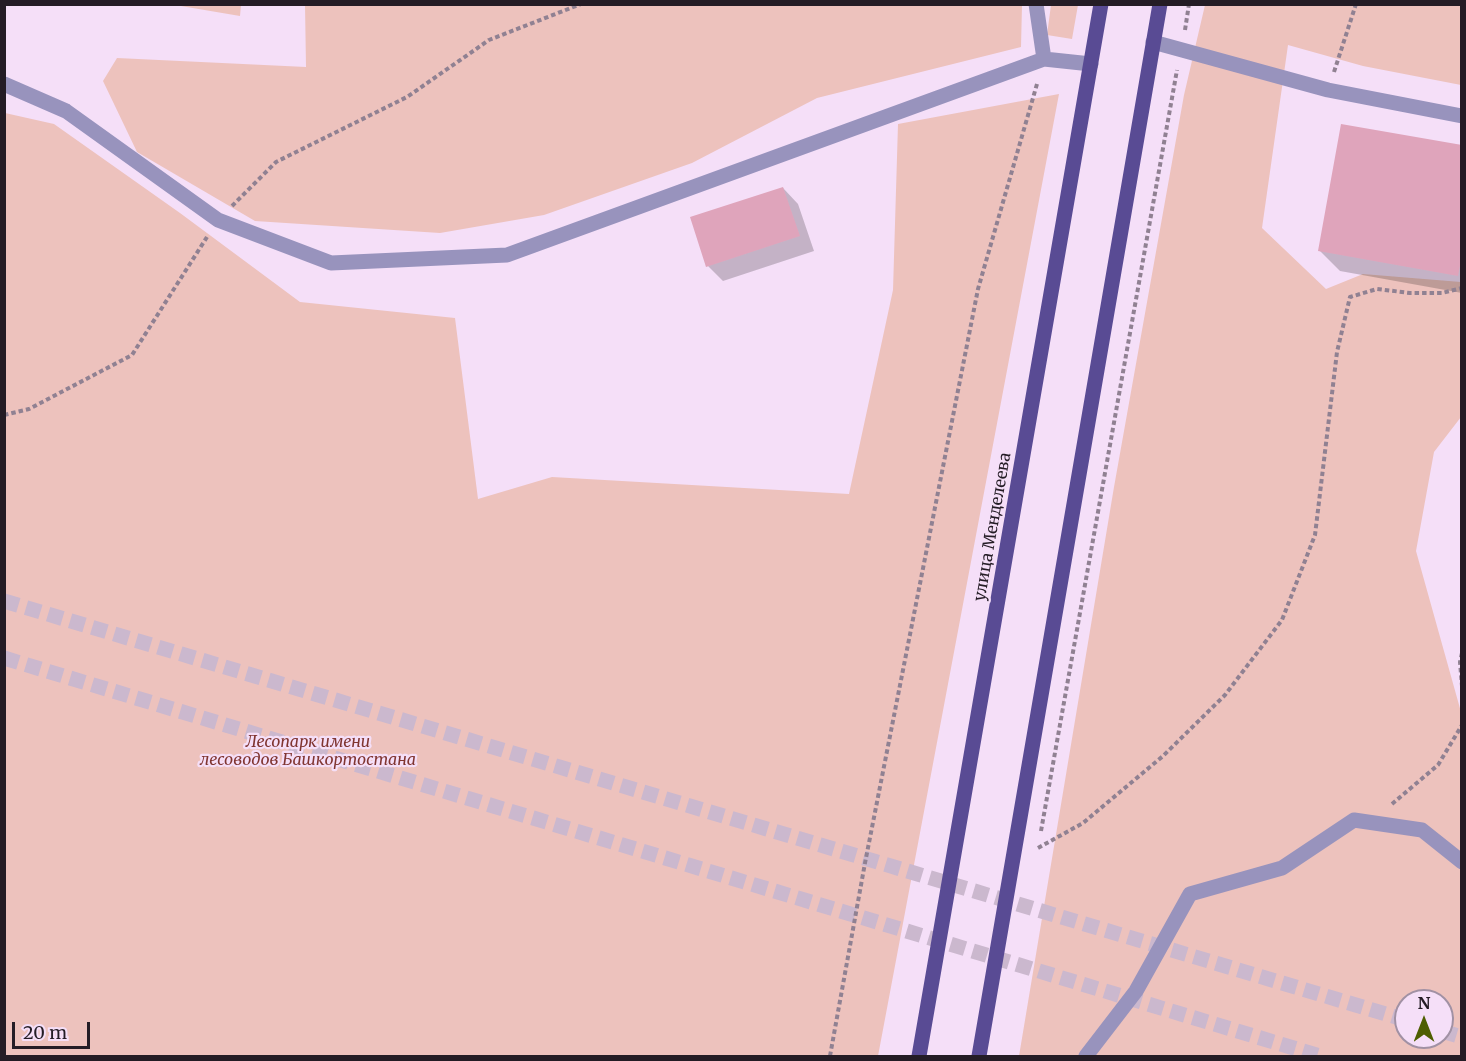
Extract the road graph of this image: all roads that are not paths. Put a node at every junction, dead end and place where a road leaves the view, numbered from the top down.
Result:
1 (1036, 4) edge
2 (1101, 4) edge
3 (1160, 4) edge
4 (1154, 42) junction
5 (1044, 59) junction
6 (1091, 64) junction
7 (4, 84) edge
8 (1461, 116) edge
9 (1461, 862) edge
10 (919, 1056) edge
11 (979, 1056) edge
12 (1086, 1056) edge

1 - 5 street
2 - 6 main road, улица Менделеева
3 - 4 main road
4 - 8 street
4 - 11 main road
5 - 6 street
5 - 7 street
6 - 10 main road, улица Менделеева
9 - 12 street

